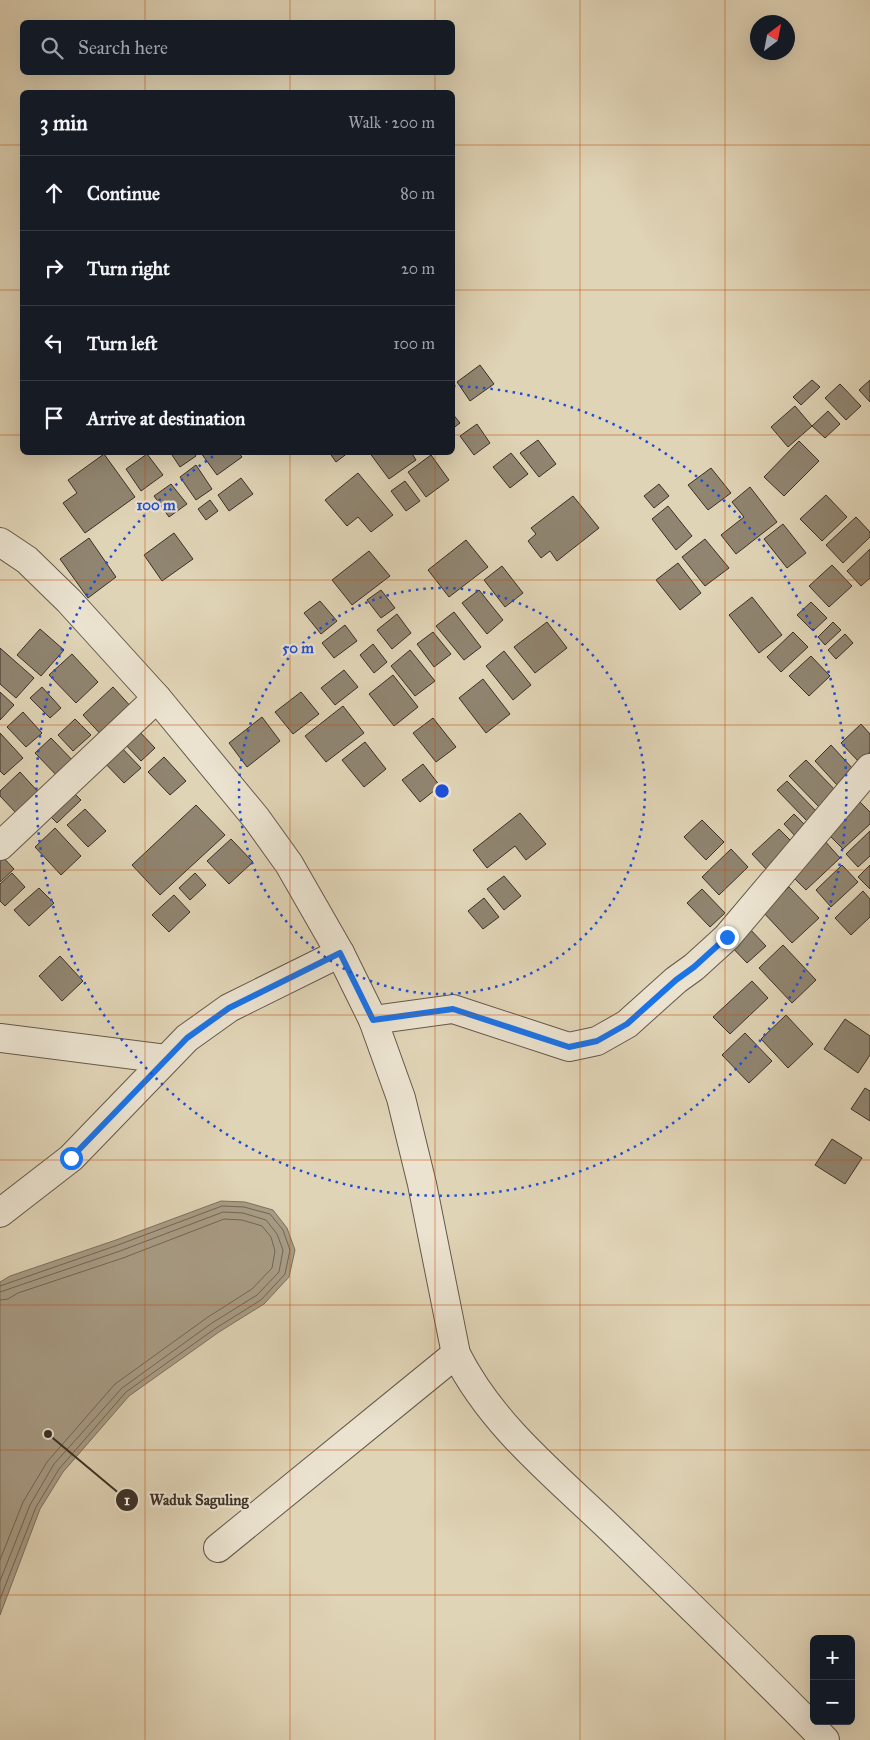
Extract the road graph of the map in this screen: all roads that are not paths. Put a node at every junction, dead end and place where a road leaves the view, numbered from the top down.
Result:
1 (0, 542) edge
2 (157, 698) junction
3 (870, 768) edge
4 (0, 846) edge
5 (340, 953) junction
6 (373, 1020) junction
7 (0, 1038) edge
8 (166, 1059) junction
9 (0, 1213) edge
10 (456, 1354) junction
11 (218, 1548) dead end
12 (825, 1740) edge

1 - 2 street
2 - 4 street
2 - 5 street
3 - 6 street
5 - 6 street
5 - 8 street
6 - 10 street
7 - 8 street
8 - 9 street
10 - 11 street
10 - 12 street

